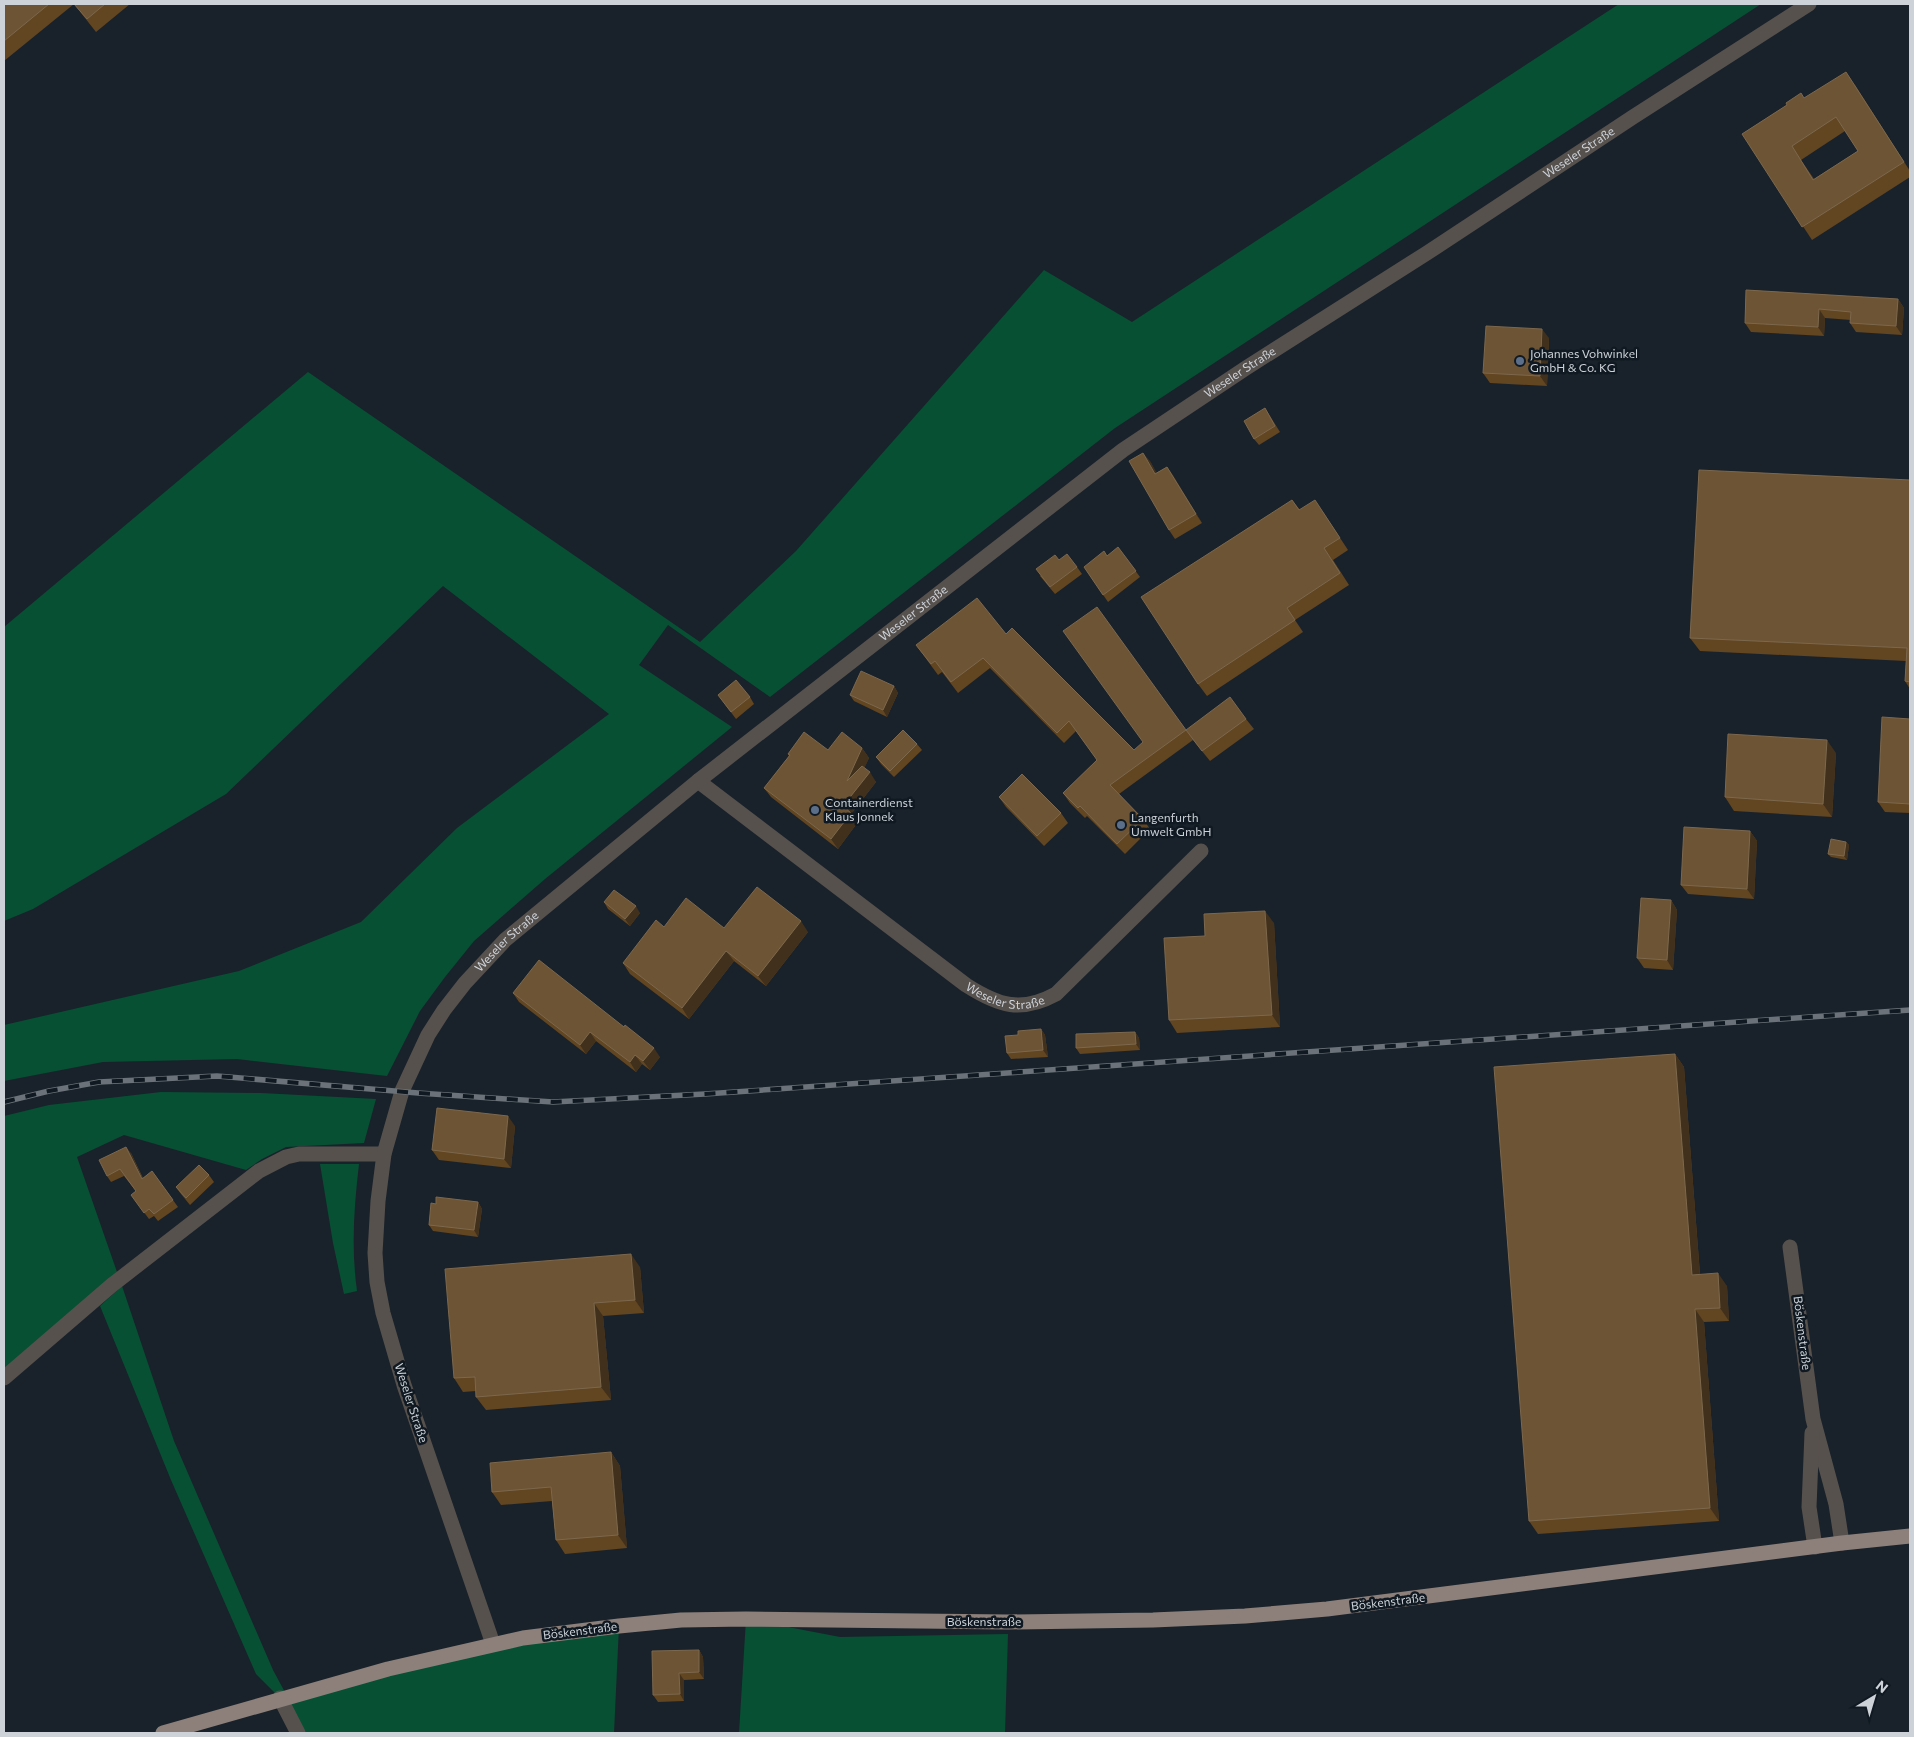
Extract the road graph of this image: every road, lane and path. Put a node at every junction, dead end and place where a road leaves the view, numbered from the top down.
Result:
1 (1810, 4) edge
2 (698, 781) junction
3 (1201, 850) dead end
4 (384, 1154) junction
5 (1790, 1248) dead end
6 (4, 1378) edge
7 (1813, 1419) junction
8 (1910, 1536) edge
9 (1842, 1543) junction
10 (1815, 1547) junction
11 (493, 1644) junction
12 (280, 1698) junction
13 (162, 1733) edge
14 (298, 1733) edge

1 - 2 street, Weseler Straße
2 - 3 street, Weseler Straße
2 - 4 street, Weseler Straße
4 - 6 street
4 - 11 street, Weseler Straße
5 - 7 street, Böskenstraße
7 - 9 street, Böskenstraße
7 - 10 street, Böskenstraße
8 - 9 main road, Böskenstraße
9 - 10 main road, Böskenstraße
10 - 11 main road, Böskenstraße
11 - 12 main road, Böskenstraße
12 - 13 main road, Böskenstraße
12 - 14 street

